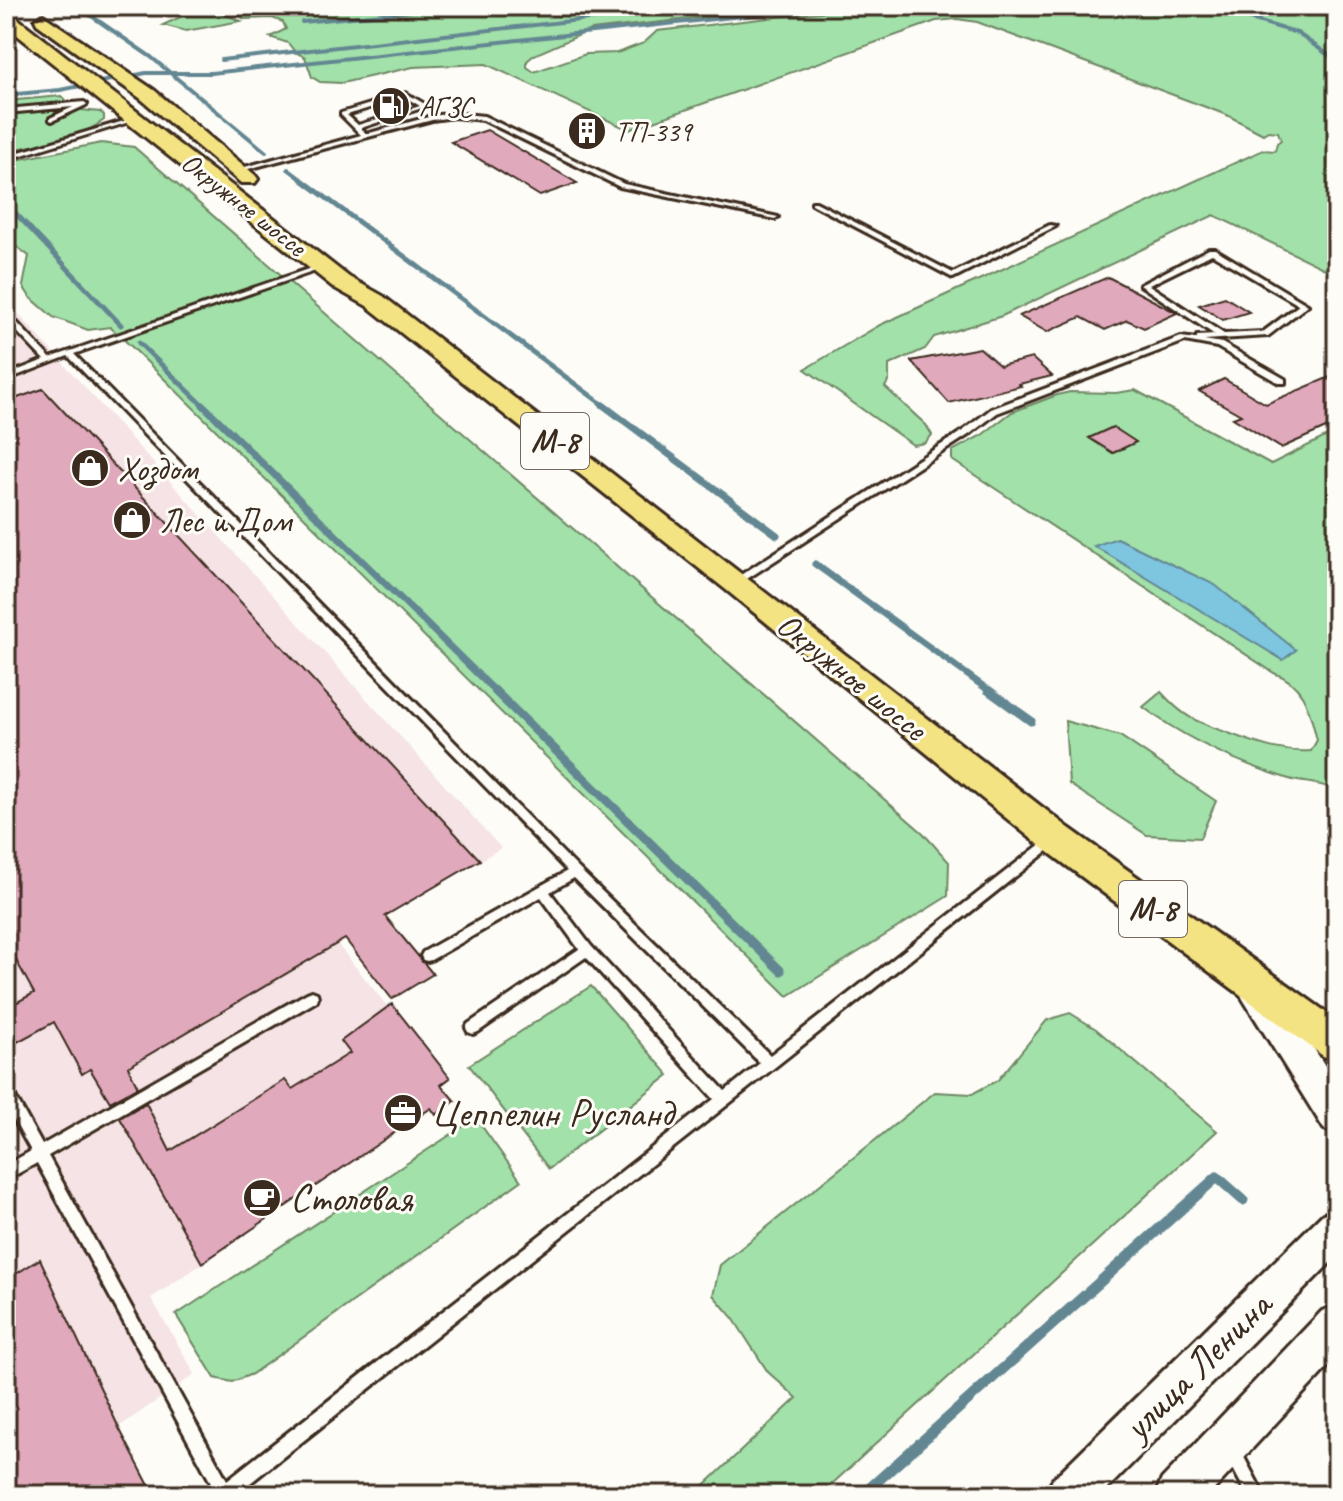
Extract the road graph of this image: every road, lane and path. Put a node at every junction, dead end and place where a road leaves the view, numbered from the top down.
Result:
1 (33, 14) dead end
2 (6, 18) edge
3 (6, 111) edge
4 (52, 119) dead end
5 (136, 119) junction
6 (356, 128) junction
7 (366, 137) junction
8 (6, 158) edge
9 (237, 170) junction
10 (814, 203) dead end
11 (775, 217) dead end
12 (1052, 226) dead end
13 (323, 267) junction
14 (375, 301) junction
15 (6, 316) edge
16 (1222, 336) junction
17 (1184, 339) junction
18 (69, 353) junction
19 (49, 361) junction
20 (6, 378) edge
21 (1282, 381) dead end
22 (736, 582) junction
23 (1056, 838) junction
24 (575, 872) junction
25 (542, 890) junction
26 (587, 950) junction
27 (427, 956) dead end
28 (1250, 980) junction
29 (312, 997) dead end
30 (473, 1028) dead end
31 (1337, 1043) edge
32 (770, 1064) junction
33 (6, 1093) edge
34 (724, 1100) junction
35 (1337, 1117) edge
36 (39, 1155) junction
37 (6, 1173) edge
38 (1333, 1223) edge
39 (1337, 1326) edge
40 (1228, 1444) junction
41 (224, 1494) edge
42 (1069, 1495) edge
43 (1178, 1495) edge
44 (1256, 1495) edge

1 - 9 main road, Окружное шоссе / М-8
2 - 5 main road, Окружное шоссе / М-8
3 - 4 lane
5 - 8 lane
5 - 13 main road, Окружное шоссе / М-8
6 - 6 lane
6 - 7 lane
7 - 9 lane
7 - 11 lane
9 - 14 main road, Окружное шоссе / М-8
10 - 12 lane
13 - 14 main road, Окружное шоссе / М-8
13 - 18 lane
14 - 22 main road, Окружное шоссе / М-8
15 - 19 lane
16 - 16 lane
16 - 17 lane
17 - 21 lane
17 - 22 lane
18 - 19 lane
18 - 24 lane
19 - 20 lane
22 - 23 main road, Окружное шоссе / М-8
23 - 28 main road, Окружное шоссе / М-8
23 - 32 lane
24 - 25 lane
24 - 32 lane
25 - 26 lane
25 - 27 lane
26 - 30 lane
26 - 34 lane
28 - 31 main road, Окружное шоссе / М-8
28 - 35 main road
29 - 36 lane
32 - 34 lane
33 - 36 lane
34 - 41 lane
36 - 37 lane
36 - 41 lane
38 - 42 main road, улица Ленина
39 - 40 main road, улица Ленина
40 - 43 main road, улица Ленина
40 - 44 lane

